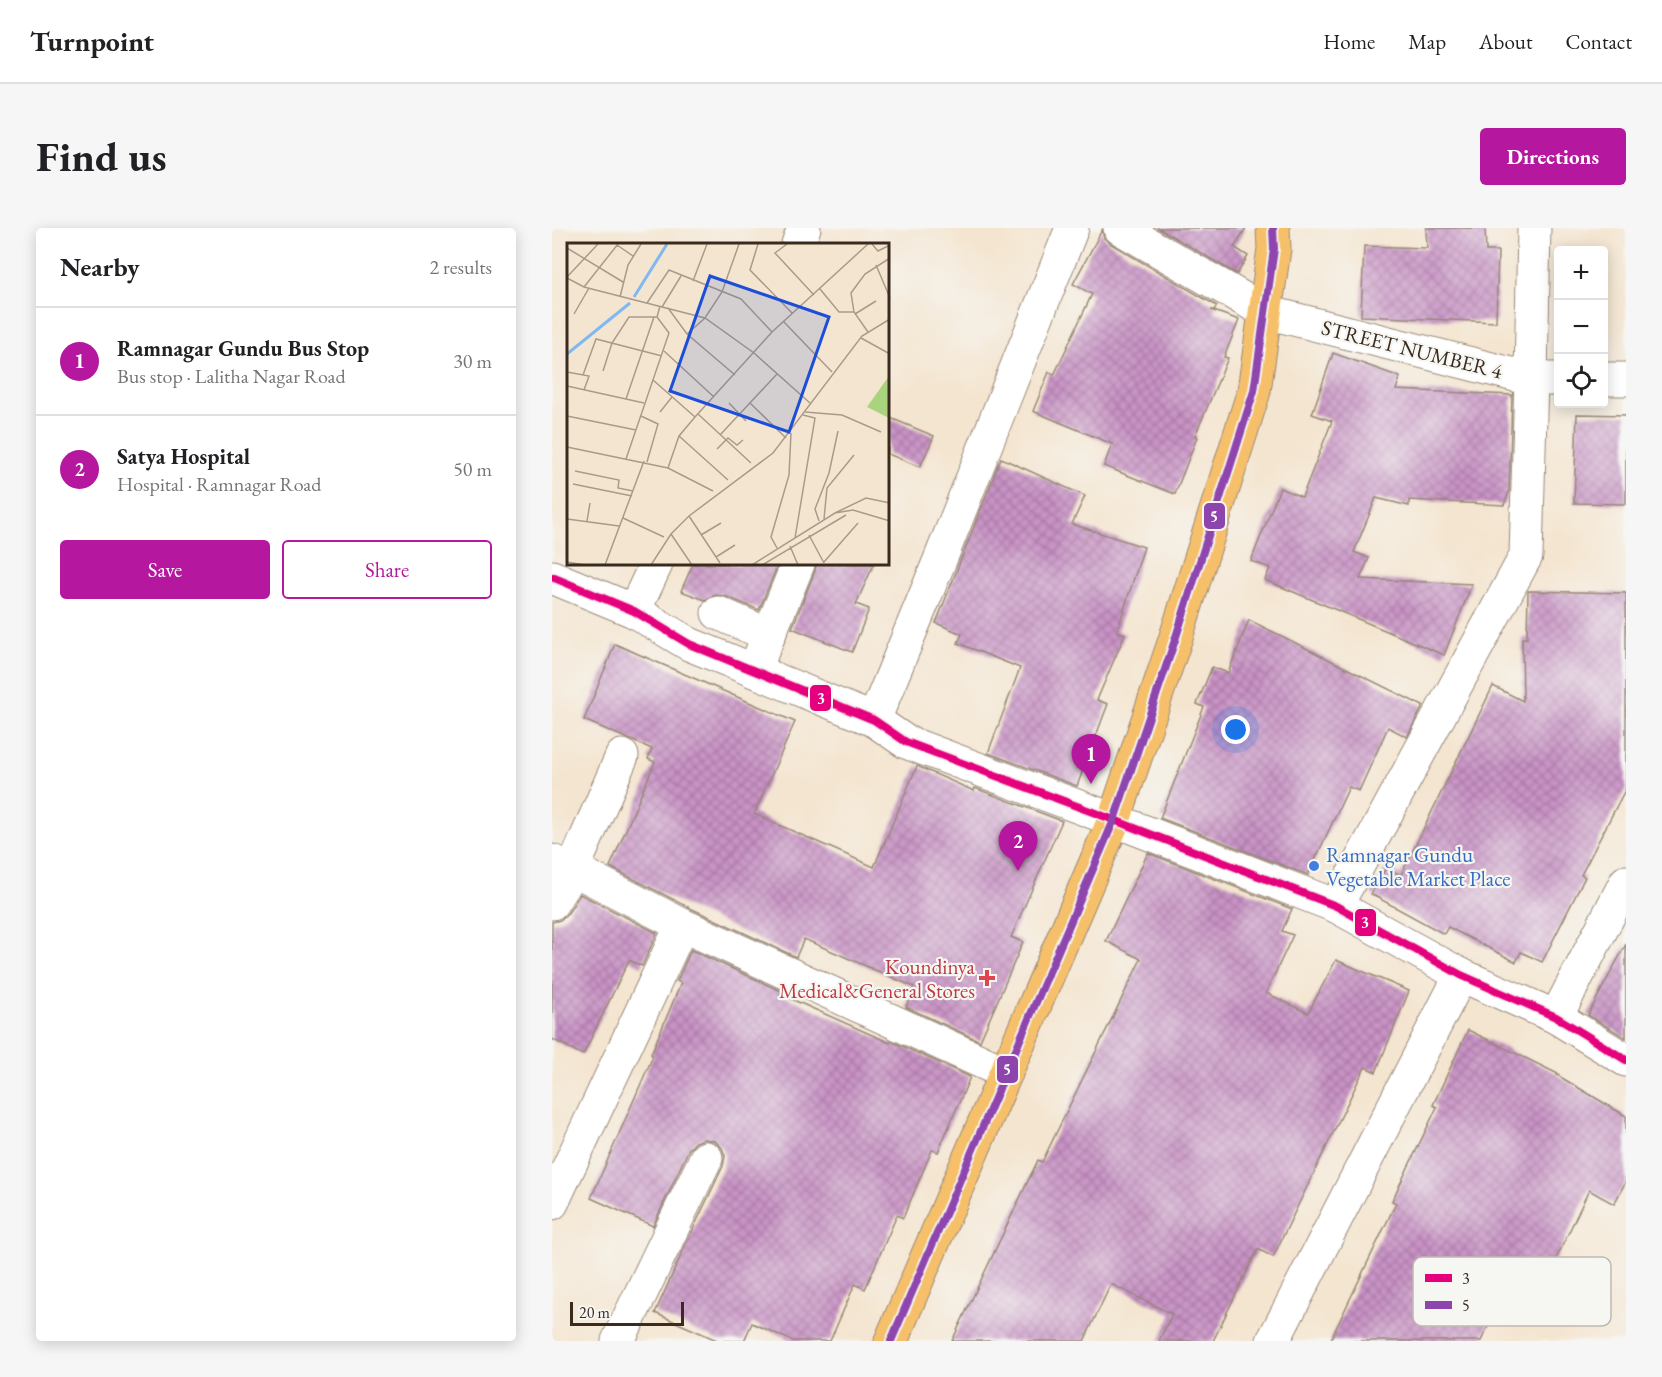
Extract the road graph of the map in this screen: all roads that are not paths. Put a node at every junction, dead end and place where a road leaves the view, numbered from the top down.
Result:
1 (804, 228) edge
2 (1072, 228) edge
3 (1120, 228) edge
4 (1273, 228) edge
5 (1534, 228) edge
6 (798, 243) edge
7 (1266, 312) junction
8 (1545, 379) edge
9 (1608, 379) edge
10 (1626, 379) edge
11 (655, 566) edge
12 (797, 566) edge
13 (552, 577) edge
14 (634, 611) junction
15 (718, 613) dead end
16 (769, 635) junction
17 (754, 671) junction
18 (874, 720) junction
19 (622, 756) dead end
20 (1114, 820) junction
21 (562, 865) edge
22 (1626, 882) edge
23 (552, 903) edge
24 (1335, 906) junction
25 (682, 925) junction
26 (1461, 975) junction
27 (1556, 1017) junction
28 (1626, 1060) edge
29 (1006, 1073) junction
30 (706, 1158) dead end
31 (552, 1203) edge
32 (618, 1341) edge
33 (891, 1341) edge
34 (1273, 1341) edge

1 - 6 street
2 - 18 street
3 - 7 street, STREET NUMBER 4
4 - 7 main road
5 - 8 street
7 - 8 street, STREET NUMBER 4
7 - 20 main road
8 - 24 street
9 - 10 street
11 - 14 street
12 - 16 street
13 - 14 street
14 - 17 street
15 - 16 street
16 - 17 street
17 - 18 street
18 - 20 street
19 - 21 street
20 - 24 street
20 - 29 main road
21 - 23 street
21 - 25 street
22 - 27 street
24 - 26 street
25 - 29 street
25 - 31 street
26 - 27 street
26 - 34 street
27 - 28 street
29 - 33 main road
30 - 32 street

